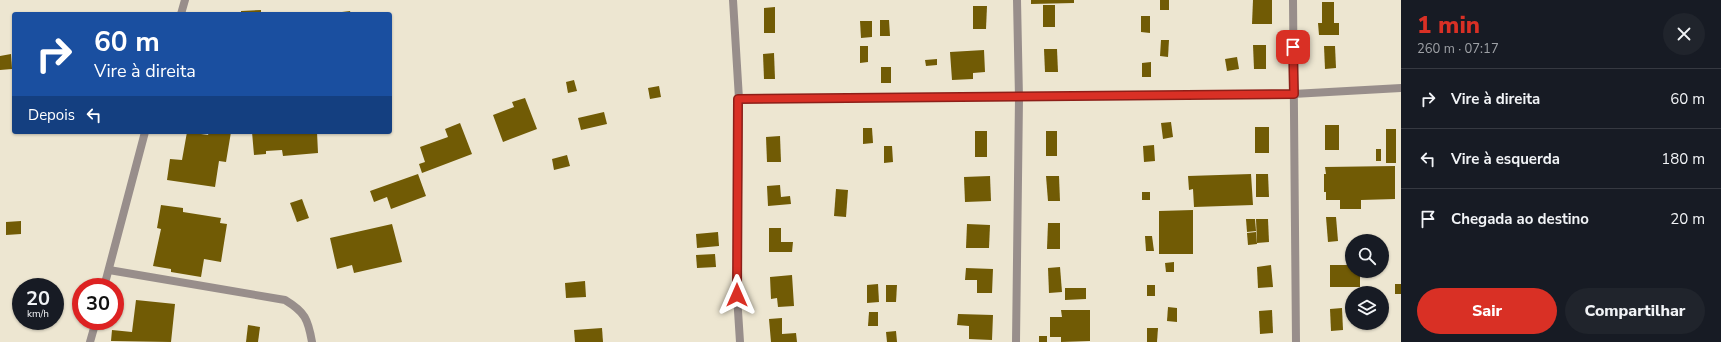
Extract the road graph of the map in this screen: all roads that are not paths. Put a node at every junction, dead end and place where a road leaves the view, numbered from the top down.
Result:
1 (185, 0) edge
2 (733, 0) edge
3 (1017, 0) edge
4 (1293, 0) edge
5 (182, 12) edge
6 (1401, 88) edge
7 (1294, 94) junction
8 (1019, 98) junction
9 (738, 99) junction
10 (144, 134) edge
11 (109, 270) junction
12 (107, 278) edge
13 (93, 330) edge
14 (90, 342) edge
15 (312, 342) edge
16 (740, 342) edge
17 (1016, 342) edge
18 (1296, 342) edge

1 - 5 street
2 - 9 street
3 - 8 street
4 - 7 street
6 - 7 street
7 - 8 street
7 - 18 street
8 - 9 street
8 - 17 street
9 - 16 street
10 - 11 street
11 - 12 street
11 - 15 street
13 - 14 street

